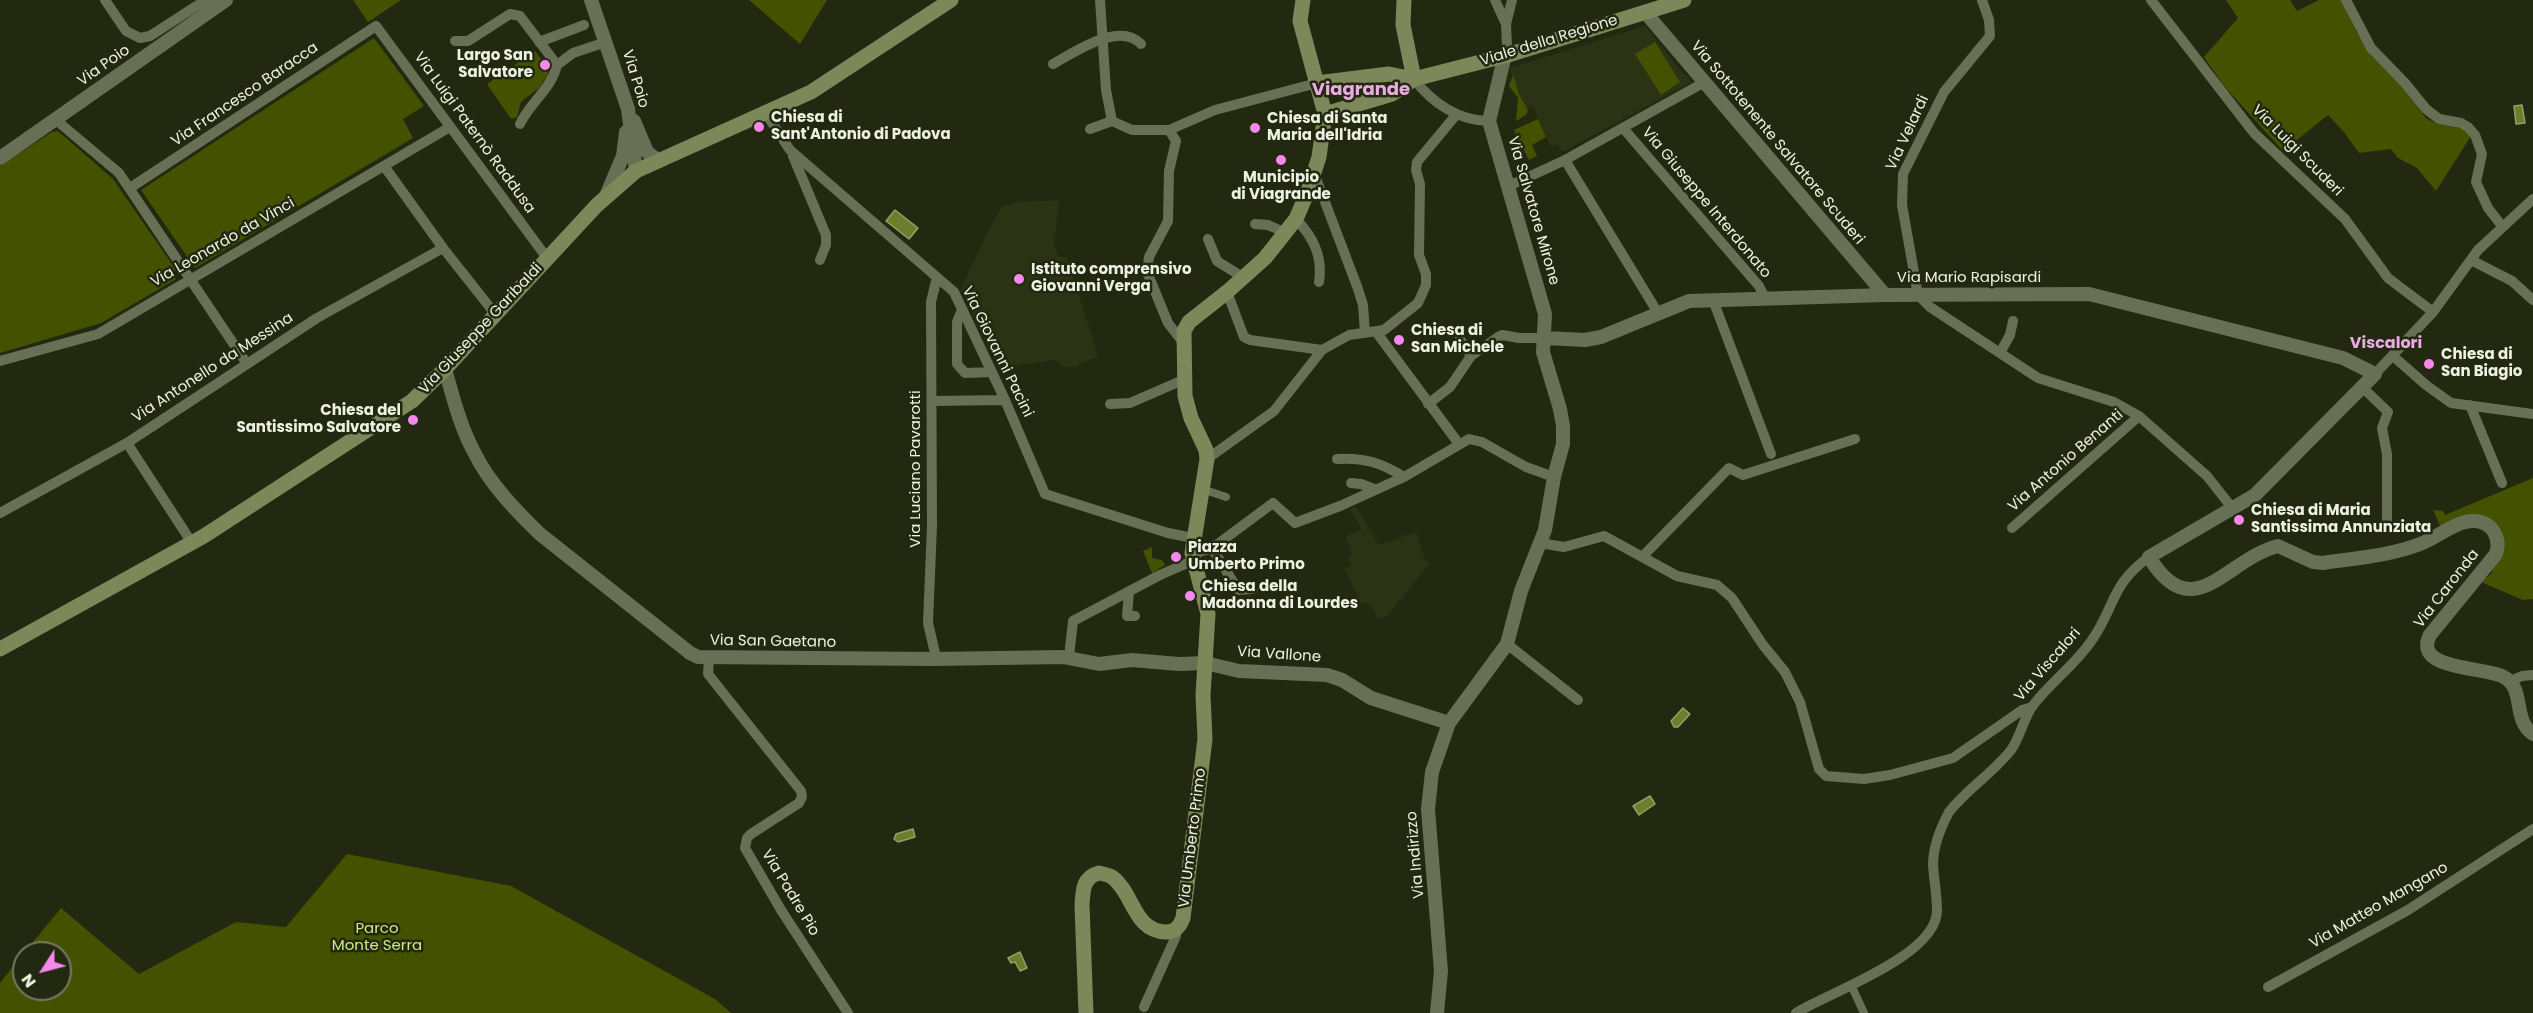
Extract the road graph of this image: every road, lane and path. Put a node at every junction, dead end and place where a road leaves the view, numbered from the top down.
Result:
1 (105, 0) edge
2 (951, 0) edge
3 (1100, 0) edge
4 (1303, 0) edge
5 (1404, 0) edge
6 (1684, 0) edge
7 (1982, 0) edge
8 (2151, 0) edge
9 (2346, 0) edge
10 (594, 1) edge
11 (1512, 1) edge
12 (223, 2) edge
13 (1495, 2) edge
14 (1645, 12) junction
15 (1506, 24) junction
16 (584, 25) dead end
17 (376, 26) joint
18 (1102, 38) junction
19 (455, 41) dead end
20 (539, 42) junction
21 (606, 42) junction
22 (1141, 44) dead end
23 (1505, 55) junction
24 (1053, 64) dead end
25 (558, 65) junction
26 (1414, 79) junction
27 (1316, 81) junction
28 (1703, 83) junction
29 (628, 108) junction
30 (765, 112) junction
31 (1325, 114) junction
32 (1456, 115) junction
33 (56, 120) junction
34 (1112, 121) junction
35 (1489, 121) junction
36 (520, 124) dead end
37 (450, 127) junction
38 (1623, 128) junction
39 (1090, 129) dead end
40 (1169, 130) junction
41 (790, 150) junction
42 (0, 158) edge
43 (1565, 160) junction
44 (659, 161) junction
45 (384, 166) junction
46 (636, 171) junction
47 (1314, 173) junction
48 (1509, 186) junction
49 (130, 188) junction
50 (606, 196) junction
51 (2533, 199) edge
52 (1296, 219) junction
53 (1255, 224) dead end
54 (2502, 226) junction
55 (1286, 233) junction
56 (1208, 239) dead end
57 (444, 248) junction
58 (548, 258) junction
59 (820, 260) dead end
60 (2471, 260) junction
61 (192, 278) junction
62 (937, 278) junction
63 (1244, 278) junction
64 (1319, 282) dead end
65 (1227, 292) junction
66 (1885, 295) junction
67 (1918, 296) junction
68 (1765, 298) junction
69 (1713, 300) junction
70 (2533, 300) edge
71 (962, 310) junction
72 (2433, 312) junction
73 (1658, 313) junction
74 (496, 315) junction
75 (2013, 321) dead end
76 (1371, 333) junction
77 (1545, 338) junction
78 (1460, 339) dead end
79 (1182, 341) junction
80 (1322, 350) junction
81 (2000, 353) junction
82 (1471, 356) junction
83 (2393, 356) junction
84 (2343, 358) junction
85 (0, 361) edge
86 (247, 364) junction
87 (445, 369) junction
88 (992, 372) junction
89 (2375, 375) junction
90 (1183, 380) junction
91 (2362, 387) junction
92 (932, 400) junction
93 (1005, 400) junction
94 (1110, 404) dead end
95 (1428, 404) junction
96 (2470, 405) junction
97 (2533, 414) edge
98 (2139, 416) junction
99 (1855, 439) dead end
100 (127, 443) junction
101 (1459, 444) junction
102 (1771, 454) dead end
103 (1207, 459) junction
104 (1337, 459) dead end
105 (1404, 477) junction
106 (1554, 477) junction
107 (1351, 483) dead end
108 (2502, 483) dead end
109 (1202, 489) junction
110 (1374, 489) junction
111 (1226, 497) dead end
112 (2233, 509) junction
113 (0, 513) edge
114 (2012, 528) dead end
115 (2387, 529) dead end
116 (192, 543) junction
117 (1540, 543) junction
118 (1211, 548) junction
119 (1193, 549) junction
120 (1643, 556) junction
121 (2150, 557) junction
122 (1253, 589) dead end
123 (1129, 592) junction
124 (1135, 616) dead end
125 (1507, 644) junction
126 (0, 649) edge
127 (1069, 657) junction
128 (709, 659) junction
129 (932, 659) junction
130 (1205, 663) junction
131 (2533, 675) edge
132 (2510, 681) junction
133 (1578, 700) dead end
134 (2032, 707) junction
135 (1449, 723) junction
136 (2533, 734) edge
137 (2533, 829) edge
138 (1176, 930) junction
139 (1851, 985) junction
140 (2268, 987) dead end
141 (1144, 1006) dead end
142 (848, 1013) edge
143 (1086, 1013) edge
144 (1437, 1013) edge
145 (1796, 1013) edge
146 (1864, 1013) edge

1 - 12 street
2 - 30 main road, Via Giuseppe Garibaldi
3 - 18 street
4 - 27 main road
5 - 26 main road
6 - 14 main road, Viale della Regione
7 - 67 street, Via Velardi
8 - 72 street, Via Luigi Scuderi
9 - 54 street
10 - 21 street, Via Poio
11 - 15 street
12 - 33 street, Via Poio
13 - 15 street
14 - 23 main road, Viale della Regione
14 - 28 street, Via Sottotenente Salvatore Scuderi
15 - 23 street
16 - 20 street
17 - 37 street, Via Luigi Paternò Raddusa
17 - 49 street, Via Francesco Baracca
18 - 22 street
18 - 24 street
18 - 34 street
19 - 20 street
20 - 25 street
21 - 25 street
21 - 29 street, Via Poio
23 - 26 main road, Viale della Regione
23 - 35 street
25 - 36 street
26 - 27 main road
26 - 31 main road
26 - 32 street
27 - 31 main road
27 - 40 street
28 - 38 street
28 - 66 street, Via Sottotenente Salvatore Scuderi
29 - 44 street
29 - 46 street, Via Poio
29 - 50 street
30 - 41 street, Via Giovanni Pacini
30 - 44 main road, Via Giuseppe Garibaldi
31 - 47 main road
32 - 35 street
32 - 76 street
33 - 42 street, Via Poio
33 - 49 street
34 - 39 street
34 - 40 street
35 - 48 street, Via Salvatore Mirone
37 - 45 street, Via Leonardo da Vinci
37 - 58 street, Via Luigi Paternò Raddusa
38 - 43 street
38 - 68 street, Via Giuseppe Interdonato
40 - 79 street
41 - 59 street
41 - 62 street, Via Giovanni Pacini
43 - 48 street
43 - 73 street
44 - 46 main road, Via Giuseppe Garibaldi
45 - 57 street
45 - 61 street, Via Leonardo da Vinci
46 - 50 main road, Via Giuseppe Garibaldi
47 - 52 main road
47 - 76 street
48 - 77 street, Via Salvatore Mirone
49 - 61 street
50 - 58 main road, Via Giuseppe Garibaldi
51 - 54 street
52 - 55 main road
52 - 64 street
53 - 55 street
54 - 60 street
55 - 63 main road
56 - 63 street
57 - 74 street
57 - 86 street, Via Antonello da Messina
58 - 74 main road, Via Giuseppe Garibaldi
60 - 70 street
60 - 72 street
61 - 85 street, Via Leonardo da Vinci
61 - 86 street
62 - 71 street, Via Giovanni Pacini
62 - 92 street, Via Luciano Pavarotti
63 - 65 main road
65 - 79 main road
65 - 80 street
66 - 67 street, Via Mario Rapisardi
66 - 68 street, Via Mario Rapisardi
67 - 81 street
67 - 84 street, Via Mario Rapisardi
68 - 69 street, Via Mario Rapisardi
69 - 73 street, Via Mario Rapisardi
69 - 102 street
71 - 88 street, Via Giovanni Pacini
71 - 88 street
72 - 83 street
73 - 77 street, Via Mario Rapisardi
74 - 87 main road, Via Giuseppe Garibaldi
75 - 81 street
76 - 80 street
76 - 95 street
77 - 82 street
77 - 106 street, Via Indirizzo
78 - 82 street
79 - 90 main road, Via Umberto Primo
80 - 103 street
81 - 98 street
82 - 95 street
83 - 89 street
83 - 96 street
84 - 89 street, Via Mario Rapisardi
84 - 91 street
86 - 100 street, Via Antonello da Messina
87 - 116 main road, Via Giuseppe Garibaldi
87 - 128 street, Via San Gaetano
88 - 93 street, Via Giovanni Pacini
89 - 91 street, Via Viscalori
90 - 94 street
90 - 103 main road, Via Umberto Primo
91 - 112 street, Via Viscalori
91 - 115 street
92 - 93 street
92 - 129 street, Via Luciano Pavarotti
93 - 119 street, Via Giovanni Pacini
95 - 101 street
96 - 97 street
96 - 108 street
98 - 112 street
98 - 114 street, Via Antonio Benanti
99 - 120 street
100 - 113 street, Via Antonello da Messina
100 - 116 street
101 - 105 street
101 - 106 street
103 - 109 main road, Via Umberto Primo
104 - 105 street
105 - 110 street
106 - 117 street, Via Indirizzo
107 - 110 street
109 - 111 street
109 - 119 main road, Via Umberto Primo
110 - 118 street
112 - 121 street, Via Viscalori
116 - 126 main road, Via Giuseppe Garibaldi
117 - 120 street
117 - 125 street, Via Indirizzo
118 - 119 street
118 - 122 street
119 - 123 street
119 - 130 main road, Via Umberto Primo
120 - 134 street
121 - 132 street, Via Caronda
121 - 134 street, Via Viscalori
123 - 124 street
123 - 127 street
125 - 133 street
125 - 135 street, Via Indirizzo
127 - 129 street, Via San Gaetano
127 - 130 street, Via San Gaetano
128 - 129 street, Via San Gaetano
128 - 142 street, Via Padre Pio
130 - 135 street, Via Vallone
130 - 138 main road, Via Umberto Primo
131 - 132 street
132 - 136 street
134 - 139 street, Via Viscalori
135 - 144 street, Via Indirizzo
137 - 140 street, Via Matteo Mangano
138 - 141 street
138 - 143 main road
139 - 145 street, Via Viscalori
139 - 146 street

